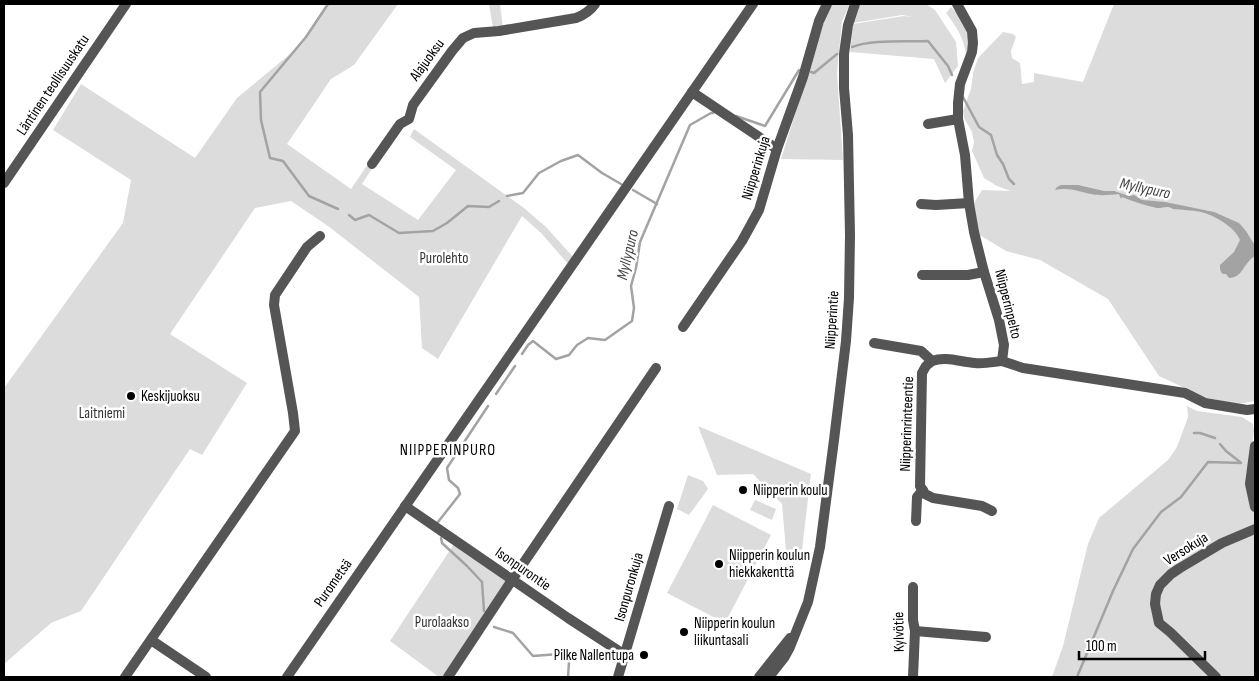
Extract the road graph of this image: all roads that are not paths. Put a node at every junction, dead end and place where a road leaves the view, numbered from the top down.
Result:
1 (126, 4) edge
2 (595, 4) edge
3 (753, 4) edge
4 (827, 4) edge
5 (855, 4) edge
6 (957, 4) edge
7 (692, 92) junction
8 (958, 119) junction
9 (928, 124) dead end
10 (777, 149) junction
11 (372, 164) dead end
12 (4, 183) edge
13 (969, 203) junction
14 (921, 204) dead end
15 (320, 236) dead end
16 (984, 272) junction
17 (922, 275) dead end
18 (684, 326) dead end
19 (874, 343) dead end
20 (1002, 360) junction
21 (932, 361) junction
22 (656, 368) dead end
23 (1255, 409) edge
24 (1255, 446) edge
25 (923, 490) junction
26 (405, 506) junction
27 (668, 506) dead end
28 (1255, 507) edge
29 (992, 510) dead end
30 (916, 521) dead end
31 (1255, 528) edge
32 (512, 580) junction
33 (913, 587) dead end
34 (915, 631) junction
35 (794, 634) junction
36 (986, 637) dead end
37 (151, 640) junction
38 (625, 655) junction
39 (125, 677) edge
40 (206, 677) edge
41 (287, 677) edge
42 (448, 677) edge
43 (618, 677) edge
44 (759, 677) edge
45 (769, 677) edge
46 (913, 677) edge
47 (1216, 677) edge

1 - 12 street, Läntinen teollisuuskatu
2 - 11 street, Alajuoksu
3 - 7 street
4 - 10 street, Niipperinkuja
5 - 35 street, Niipperintie
6 - 8 street, Niipperinpelto
7 - 10 street
7 - 26 street
8 - 9 street
8 - 13 street, Niipperinpelto
10 - 18 street, Niipperinkuja
13 - 14 street
13 - 16 street, Niipperinpelto
15 - 37 street
16 - 17 street
16 - 20 street, Niipperinpelto
19 - 21 street
20 - 21 street
20 - 23 street, Niipperinpelto
21 - 25 street, Niipperinrinteentie
22 - 32 street
24 - 28 street
25 - 29 street, Niipperinrinteentie
25 - 30 street, Niipperinrinteentie
26 - 32 street, Isonpurontie
26 - 41 street, Purometsä
27 - 38 street, Isonpuronkuja
31 - 47 street, Versokuja
32 - 38 street, Isonpurontie
32 - 42 street
33 - 34 street, Kylvötie
34 - 36 street
34 - 46 street, Kylvötie
35 - 44 street, Niipperintie
35 - 45 street, Niipperintie
37 - 39 street
37 - 40 street
38 - 43 street, Isonpuronkuja

